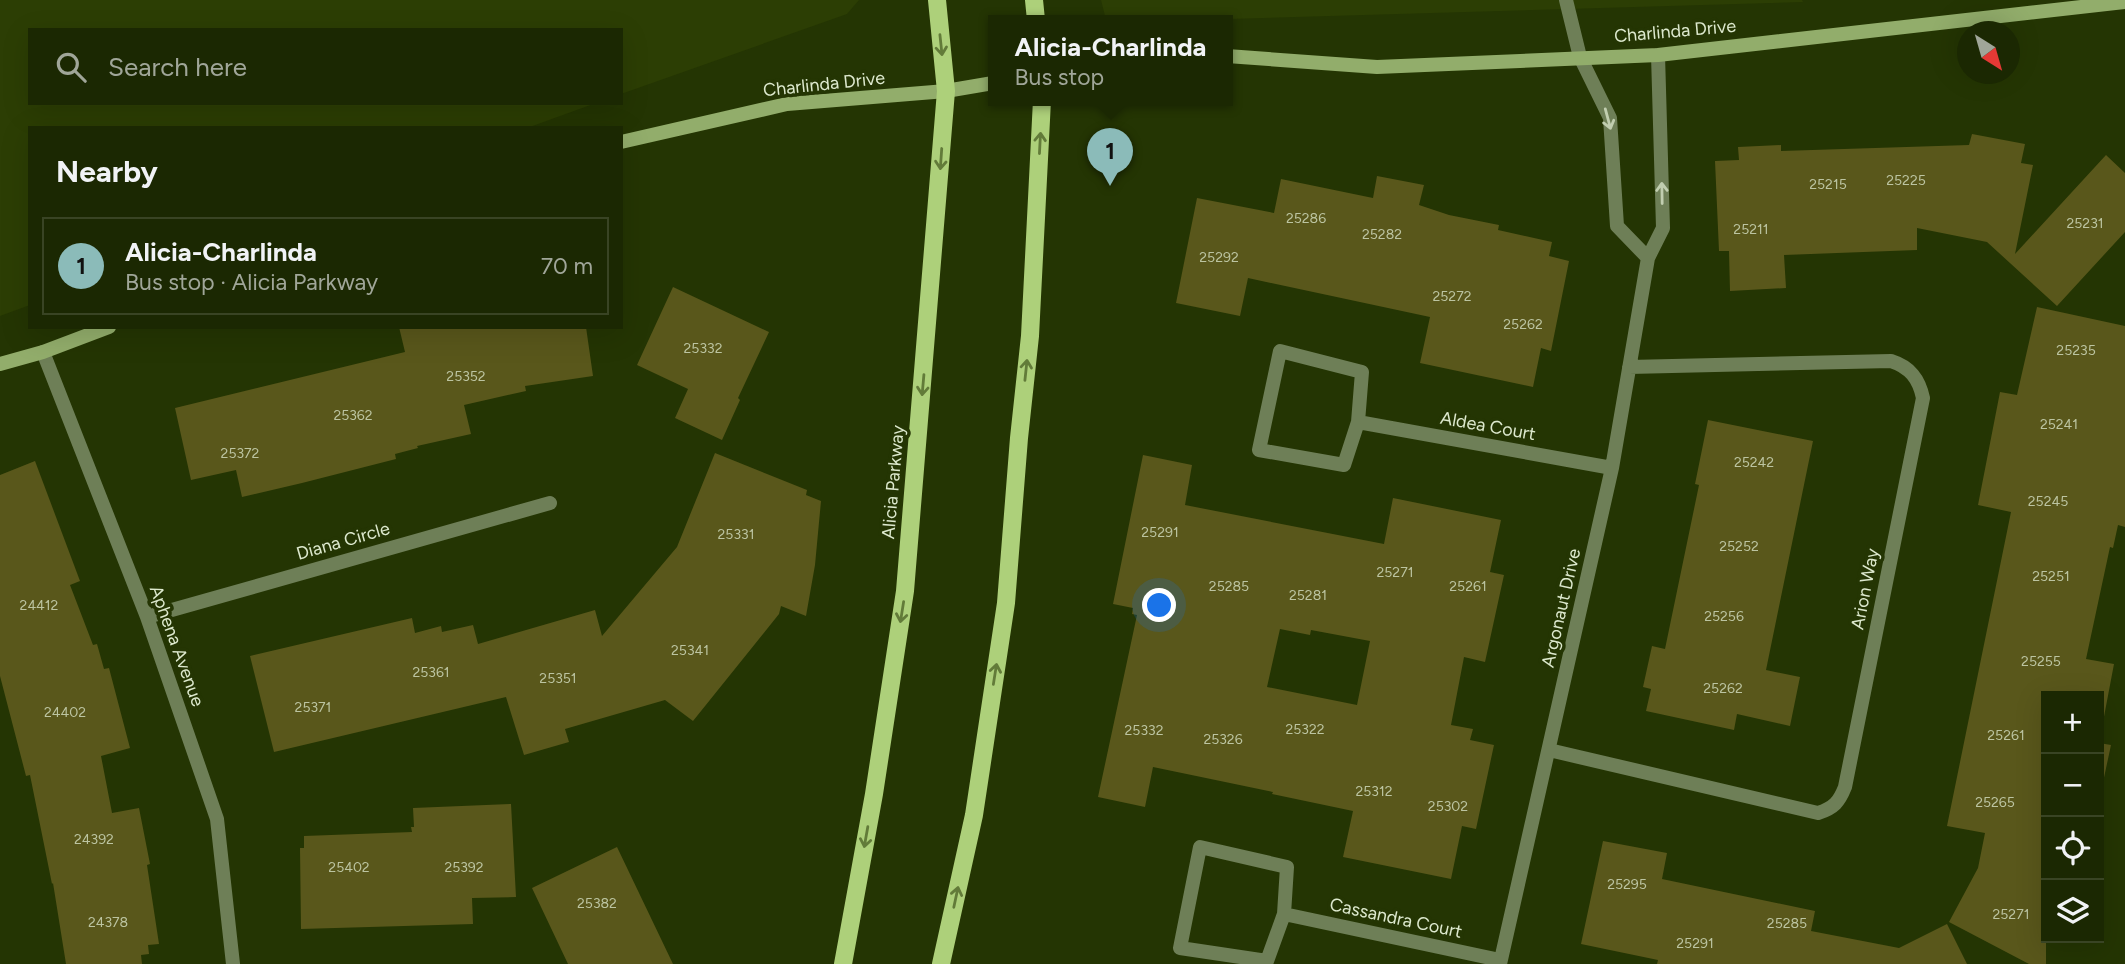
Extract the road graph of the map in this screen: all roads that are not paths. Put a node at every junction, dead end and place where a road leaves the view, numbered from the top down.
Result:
1 (937, 0) edge
2 (1566, 0) edge
3 (2125, 2) edge
4 (1658, 55) junction
5 (1233, 56) edge
6 (1580, 57) junction
7 (988, 84) edge
8 (946, 91) junction
9 (1042, 106) edge
10 (623, 142) edge
11 (1648, 258) junction
12 (104, 329) edge
13 (43, 352) junction
14 (0, 364) edge
15 (1629, 366) junction
16 (1358, 422) junction
17 (1612, 468) junction
18 (550, 503) dead end
19 (148, 617) junction
20 (1549, 750) junction
21 (1284, 914) junction
22 (1500, 962) edge
23 (233, 964) edge
24 (843, 964) edge
25 (941, 964) edge

1 -> 8 main road, Alicia Parkway
2 - 6 street
3 - 4 street, Charlinda Drive
4 - 6 street, Charlinda Drive
11 -> 4 street, Argonaut Drive
5 - 6 street, Charlinda Drive
6 -> 11 street
7 - 8 street, Charlinda Drive
8 - 10 street, Charlinda Drive
8 -> 24 main road, Alicia Parkway
25 -> 9 main road
11 - 15 street, Argonaut Drive
12 - 13 street
13 - 14 street
13 - 19 street, Aphena Avenue
15 - 17 street, Argonaut Drive
15 - 20 street, Arion Way
16 - 16 street
16 - 17 street, Aldea Court
17 - 20 street, Argonaut Drive
18 - 19 street, Diana Circle
19 - 23 street, Aphena Avenue
20 - 22 street, Argonaut Drive
21 - 21 street
21 - 22 street, Cassandra Court

